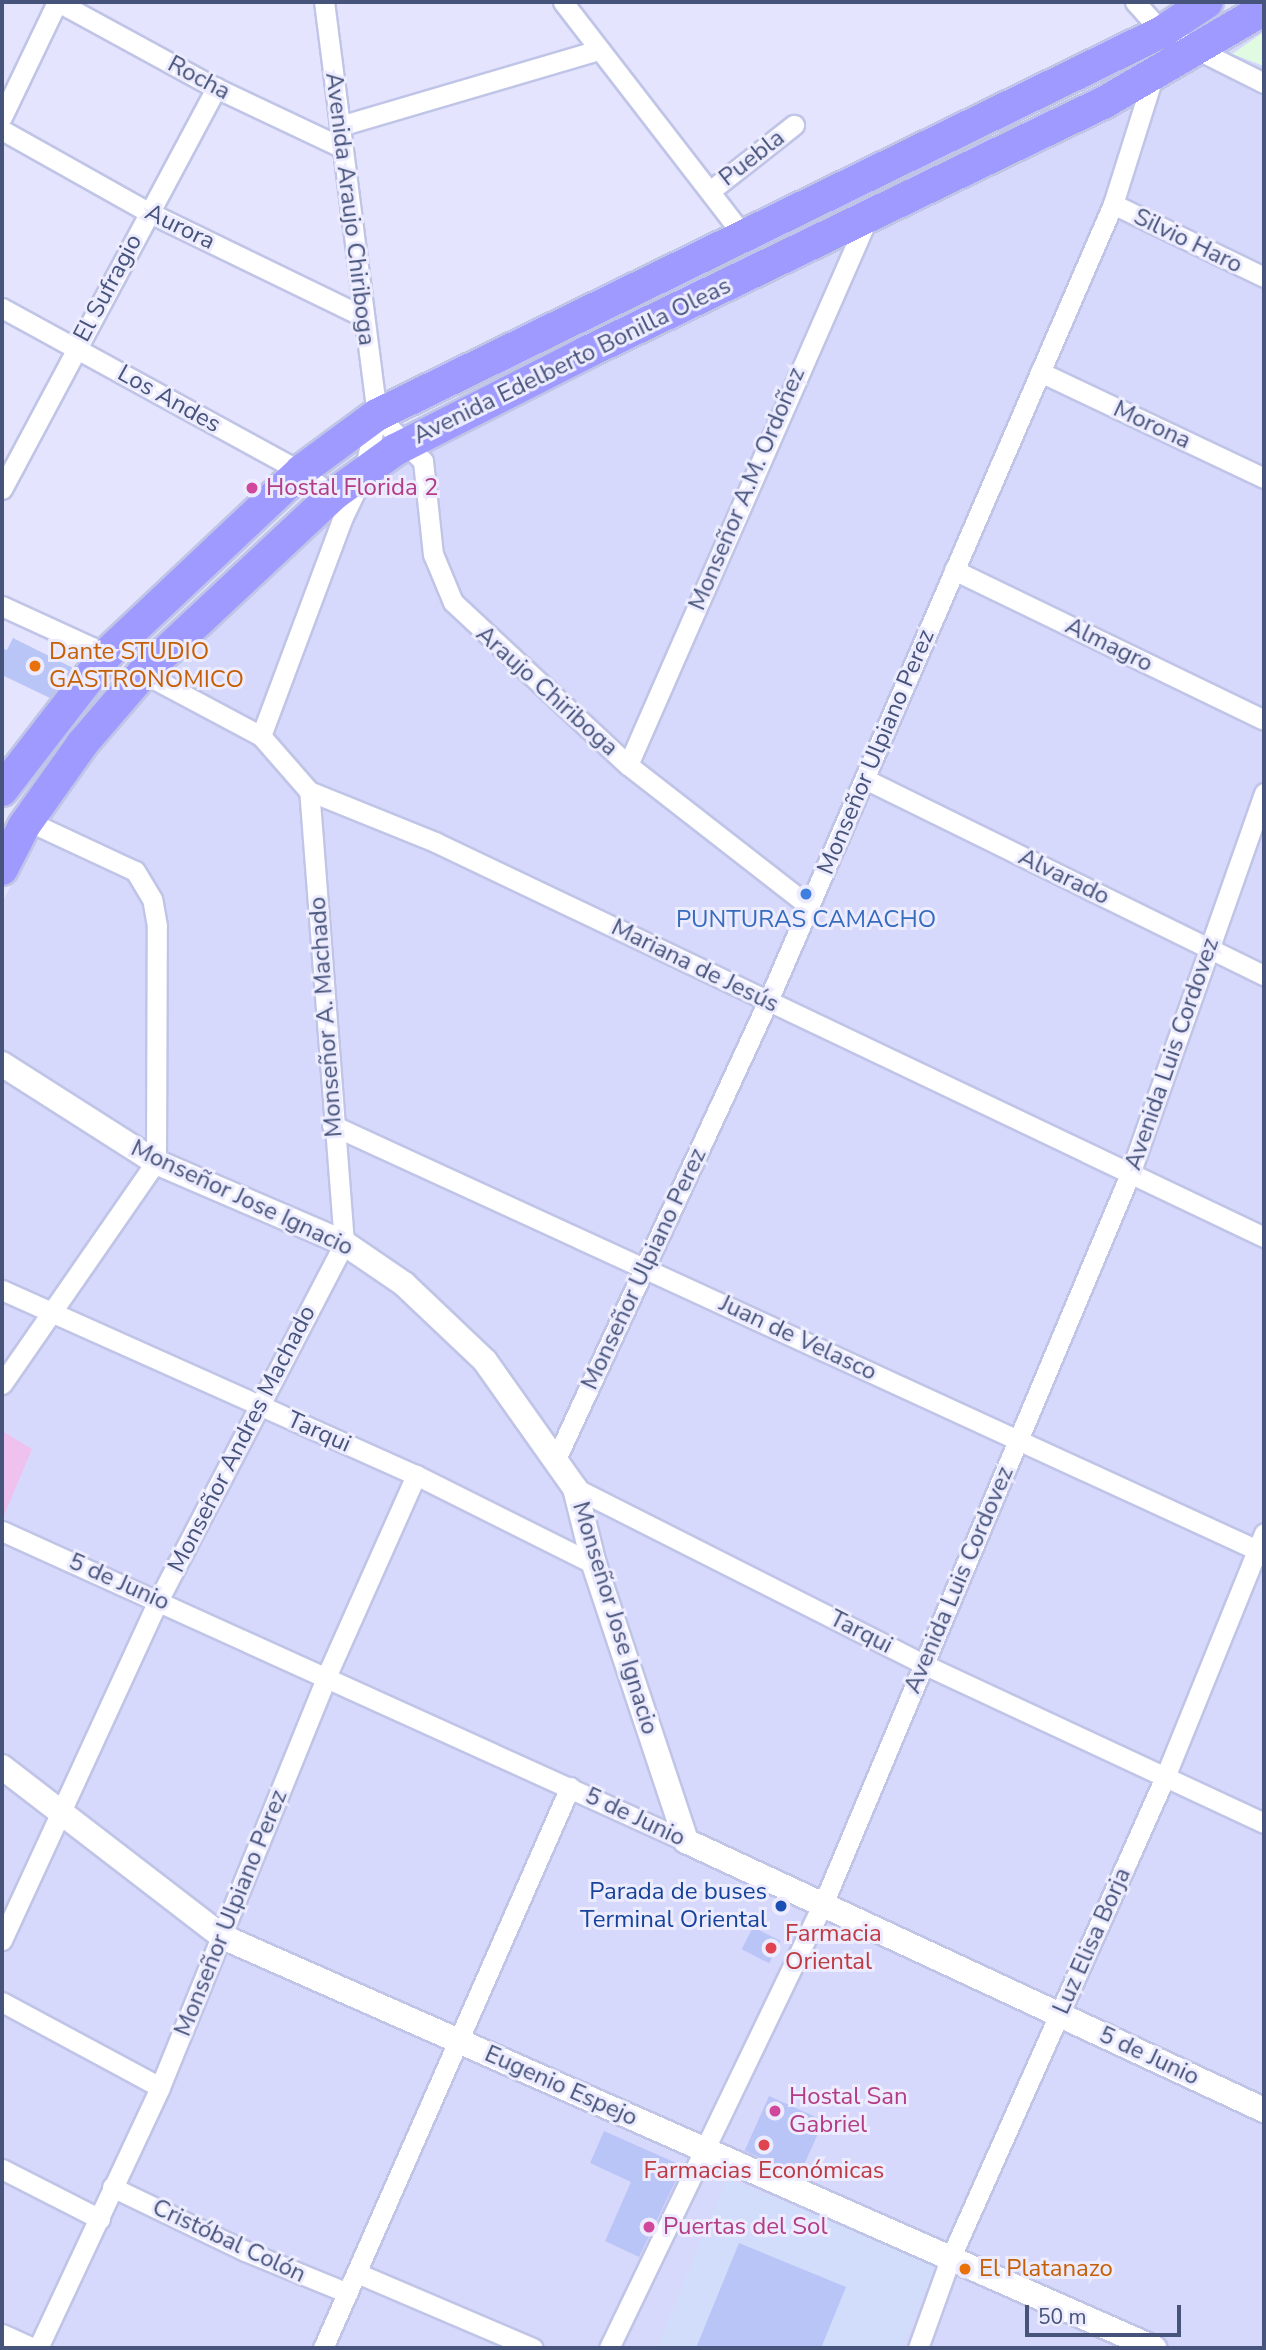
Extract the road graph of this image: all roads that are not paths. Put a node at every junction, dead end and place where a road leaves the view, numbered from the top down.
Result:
1 (58, 2) edge
2 (344, 2) edge
3 (564, 2) edge
4 (1135, 2) edge
5 (1207, 2) edge
6 (324, 5) edge
7 (1264, 9) edge
8 (1162, 32) junction
9 (1194, 49) junction
10 (599, 50) junction
11 (1154, 76) junction
12 (1264, 83) edge
13 (216, 88) junction
14 (2, 117) edge
15 (794, 125) dead end
16 (340, 126) junction
17 (2, 130) edge
18 (344, 148) junction
19 (710, 191) junction
20 (1113, 204) junction
21 (148, 212) junction
22 (869, 215) junction
23 (744, 236) junction
24 (1264, 277) edge
25 (2, 307) edge
26 (362, 316) junction
27 (77, 348) junction
28 (1040, 372) junction
29 (377, 415) junction
30 (408, 442) junction
31 (301, 471) junction
32 (363, 475) junction
33 (1264, 478) edge
34 (2, 489) edge
35 (332, 495) junction
36 (954, 570) junction
37 (2, 606) edge
38 (107, 654) junction
39 (143, 673) junction
40 (1264, 720) edge
41 (261, 736) junction
42 (628, 765) junction
43 (865, 779) junction
44 (2, 790) edge
45 (309, 791) junction
46 (1264, 793) edge
47 (28, 821) junction
48 (2, 869) edge
49 (809, 906) junction
50 (1209, 948) junction
51 (1264, 975) edge
52 (768, 1001) junction
53 (2, 1064) edge
54 (332, 1125) junction
55 (156, 1163) junction
56 (1130, 1174) junction
57 (1264, 1237) edge
58 (344, 1243) junction
59 (645, 1268) junction
60 (2, 1290) edge
61 (50, 1310) junction
62 (2, 1384) edge
63 (259, 1406) junction
64 (1018, 1439) junction
65 (556, 1459) junction
66 (416, 1475) junction
67 (575, 1488) junction
68 (2, 1531) edge
69 (1262, 1545) edge
70 (594, 1564) junction
71 (159, 1599) junction
72 (923, 1664) junction
73 (327, 1675) junction
74 (2, 1766) edge
75 (1165, 1777) junction
76 (570, 1787) junction
77 (57, 1812) junction
78 (1264, 1823) edge
79 (686, 1841) junction
80 (823, 1904) junction
81 (223, 1937) junction
82 (2, 1940) edge
83 (2, 2002) edge
84 (1060, 2013) junction
85 (457, 2040) junction
86 (160, 2087) junction
87 (1264, 2110) edge
88 (705, 2150) junction
89 (2, 2169) edge
90 (112, 2187) junction
91 (100, 2219) junction
92 (950, 2259) junction
93 (358, 2273) junction
94 (348, 2293) junction
95 (2, 2334) edge
96 (1147, 2347) edge
97 (33, 2348) edge
98 (38, 2348) edge
99 (323, 2348) edge
100 (533, 2348) edge
101 (609, 2348) edge
102 (918, 2348) edge

1 - 13 street, Rocha
1 - 14 street
2 - 6 street
3 - 10 street
4 - 8 street
5 - 8 main road, Avenida Edelberto Bonilla Oleas
6 - 16 street, Avenida Araujo Chiriboga
7 - 9 main road, Avenida Edelberto Bonilla Oleas
8 - 9 street
8 - 11 street, Monseñor Ulpiano Perez
8 - 23 main road, Avenida Edelberto Bonilla Oleas
9 - 11 main road, Avenida Edelberto Bonilla Oleas
9 - 12 street
10 - 16 street
10 - 19 street
11 - 20 street, Monseñor Ulpiano Perez
11 - 22 main road, Avenida Edelberto Bonilla Oleas
13 - 18 street, Rocha
13 - 21 street, El Sufragio
15 - 19 street, Puebla
16 - 18 street, Avenida Araujo Chiriboga
17 - 21 street, Aurora
18 - 26 street, Avenida Araujo Chiriboga
19 - 23 street
20 - 24 street, Silvio Haro
20 - 28 street, Monseñor Ulpiano Perez
21 - 26 street, Aurora
21 - 27 street, El Sufragio
22 - 30 main road, Avenida Edelberto Bonilla Oleas
22 - 42 street, Monseñor A.M. Ordoñez
23 - 29 main road, Avenida Edelberto Bonilla Oleas
25 - 27 street, Los Andes
26 - 29 street, Avenida Araujo Chiriboga
27 - 31 street, Los Andes
27 - 34 street, El Sufragio
28 - 33 street, Morona
28 - 36 street, Monseñor Ulpiano Perez
29 - 30 street, Araujo Chiriboga
29 - 31 main road, Avenida Edelberto Bonilla Oleas
29 - 32 street
30 - 32 main road, Avenida Edelberto Bonilla Oleas
30 - 42 street, Araujo Chiriboga
31 - 35 street, Los Andes
31 - 38 main road, Avenida Edelberto Bonilla Oleas
32 - 35 main road, Avenida Edelberto Bonilla Oleas
32 - 41 street
35 - 39 main road, Avenida Edelberto Bonilla Oleas
36 - 40 street, Almagro
36 - 43 street, Monseñor Ulpiano Perez
37 - 38 street
38 - 44 main road, Avenida Edelberto Bonilla Oleas
39 - 41 street, Mariana de Jesús
39 - 47 main road, Avenida Edelberto Bonilla Oleas
41 - 45 street, Mariana de Jesús
42 - 49 street, Araujo Chiriboga
43 - 49 street, Monseñor Ulpiano Perez
43 - 50 street, Alvarado
45 - 52 street, Mariana de Jesús
45 - 54 street, Monseñor A. Machado
46 - 50 street, Avenida Luis Cordovez
47 - 48 main road, Avenida Edelberto Bonilla Oleas
47 - 55 street
49 - 52 street, Monseñor Ulpiano Perez
50 - 51 street, Alvarado
50 - 56 street, Avenida Luis Cordovez
52 - 56 street, Mariana de Jesús
52 - 59 street, Monseñor Ulpiano Perez
53 - 55 street, Monseñor Jose Ignacio
54 - 58 street, Monseñor A. Machado
54 - 59 street, Juan de Velasco
55 - 58 street, Monseñor Jose Ignacio
55 - 61 street
56 - 57 street, Mariana de Jesús
56 - 64 street, Avenida Luis Cordovez
58 - 63 street, Monseñor Andres Machado
58 - 65 street, Monseñor Jose Ignacio
59 - 64 street, Juan de Velasco
59 - 65 street, Monseñor Ulpiano Perez
60 - 61 street, Tarqui
61 - 62 street
61 - 63 street, Tarqui
63 - 66 street, Tarqui
63 - 71 street, Monseñor Andres Machado
64 - 69 street, Juan de Velasco
64 - 72 street, Avenida Luis Cordovez
65 - 67 street, Monseñor Jose Ignacio
66 - 70 street, Tarqui
66 - 73 street, Monseñor Ulpiano Perez
67 - 70 street, Monseñor Jose Ignacio
67 - 72 street, Tarqui
68 - 71 street, 5 de Junio
69 - 75 street, Luz Elisa Borja
70 - 79 street, Monseñor Jose Ignacio
71 - 73 street, 5 de Junio
71 - 77 street, Monseñor Andres Machado
72 - 75 street, Tarqui
72 - 80 street, Avenida Luis Cordovez
73 - 76 street, 5 de Junio
73 - 81 street, Monseñor Ulpiano Perez
74 - 77 street, Eugenio Espejo
75 - 78 street, Tarqui
75 - 84 street, Luz Elisa Borja
76 - 79 street, 5 de Junio
76 - 85 street
77 - 81 street, Eugenio Espejo
77 - 82 street, Monseñor Andres Machado
79 - 80 street, 5 de Junio
80 - 84 street, 5 de Junio
80 - 88 street, Avenida Luis Cordovez
81 - 85 street, Eugenio Espejo
81 - 86 street, Monseñor Ulpiano Perez
83 - 86 street
84 - 87 street, 5 de Junio
84 - 92 street, Luz Elisa Borja
85 - 88 street, Eugenio Espejo
85 - 93 street
86 - 90 street, Monseñor Ulpiano Perez
88 - 92 street, Eugenio Espejo
88 - 101 street, Avenida Luis Cordovez
89 - 91 street
90 - 91 street, Monseñor Ulpiano Perez
90 - 94 street, Cristóbal Colón
91 - 98 street, Monseñor Ulpiano Perez
92 - 96 street, Eugenio Espejo
92 - 102 street, Luz Elisa Borja
93 - 94 street
93 - 100 street
94 - 99 street
95 - 97 street

